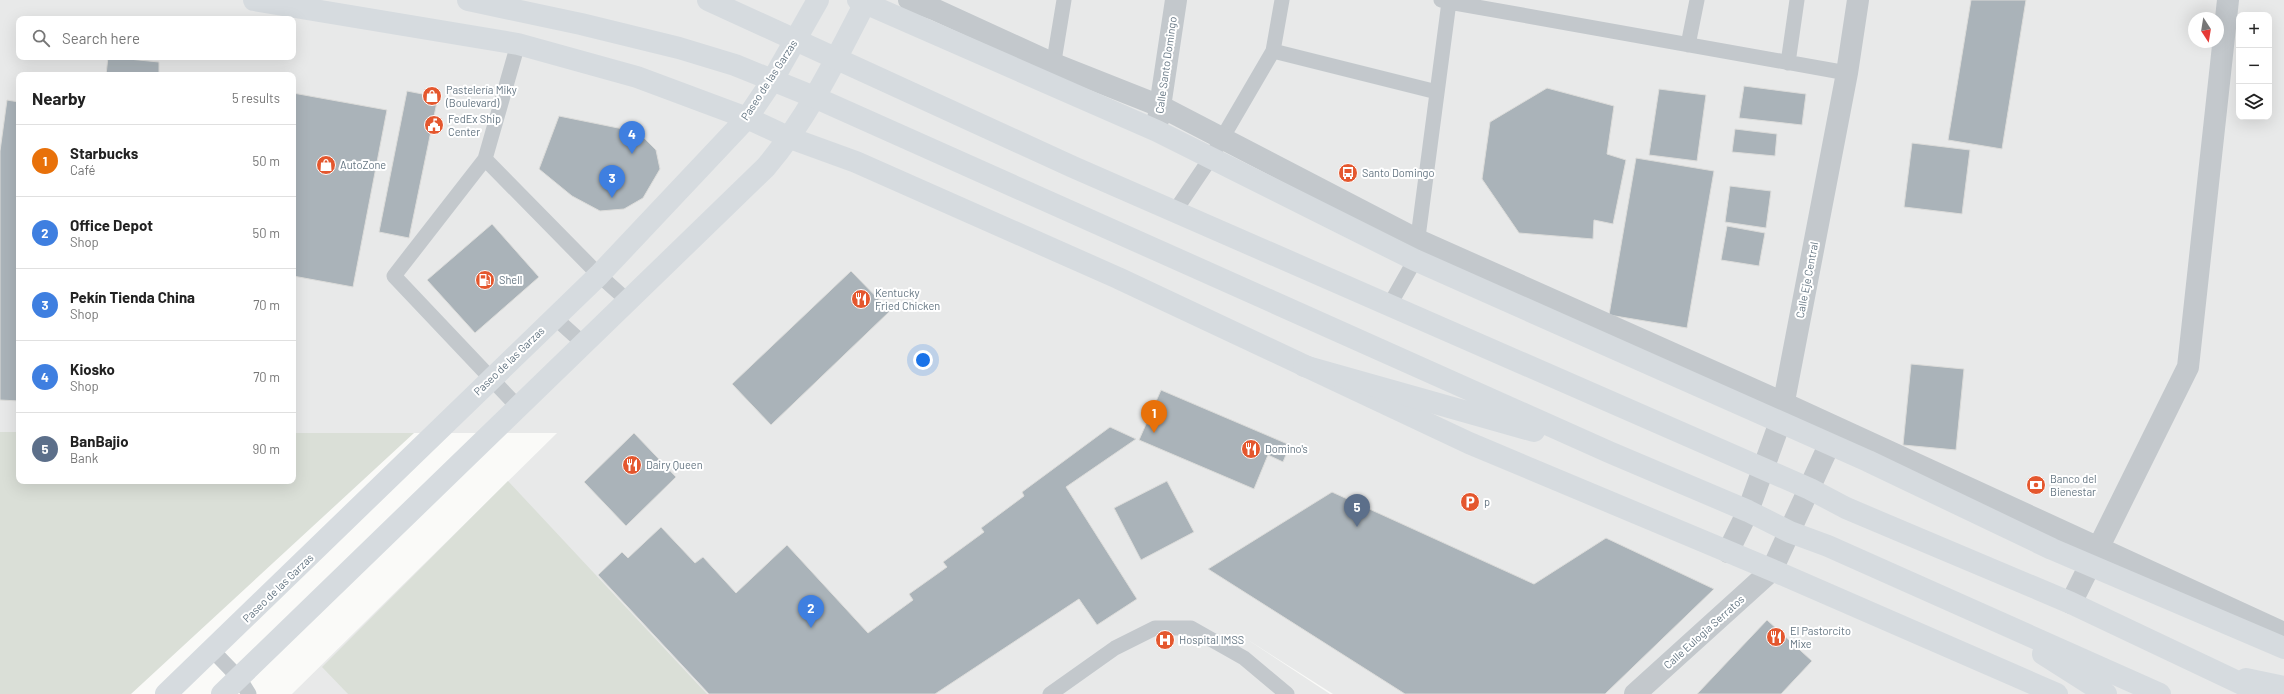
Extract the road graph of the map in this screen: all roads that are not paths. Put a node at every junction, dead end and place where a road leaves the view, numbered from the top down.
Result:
1 (254, 0) edge
2 (468, 0) edge
3 (708, 0) edge
4 (818, 0) edge
5 (909, 0) edge
6 (1064, 0) edge
7 (1176, 0) edge
8 (1282, 0) edge
9 (1697, 0) edge
10 (1797, 0) edge
11 (1858, 0) edge
12 (2228, 0) edge
13 (861, 1) edge
14 (1445, 1) edge
15 (796, 40) junction
16 (518, 44) junction
17 (1688, 45) junction
18 (1273, 51) junction
19 (836, 59) junction
20 (1788, 63) junction
21 (1847, 73) junction
22 (1052, 74) junction
23 (772, 81) junction
24 (1437, 92) junction
25 (814, 97) junction
26 (1160, 106) junction
27 (747, 118) junction
28 (1157, 131) junction
29 (790, 138) junction
30 (1222, 138) junction
31 (485, 159) junction
32 (1210, 159) junction
33 (1175, 211) junction
34 (1417, 250) junction
35 (599, 275) junction
36 (629, 302) junction
37 (1389, 306) junction
38 (554, 317) junction
39 (585, 345) junction
40 (1304, 366) junction
41 (491, 378) junction
42 (519, 408) junction
43 (1782, 413) junction
44 (1829, 445) junction
45 (1608, 452) junction
46 (1763, 469) junction
47 (1810, 489) junction
48 (1748, 511) junction
49 (1790, 532) junction
50 (1728, 552) junction
51 (2095, 557) junction
52 (1772, 570) junction
53 (2071, 603) junction
54 (1982, 615) junction
55 (2284, 633) edge
56 (2284, 648) edge
57 (213, 651) junction
58 (2217, 674) junction
59 (244, 686) edge
60 (2284, 687) edge
61 (166, 694) edge
62 (222, 694) edge
63 (1050, 694) edge
64 (1287, 694) edge
65 (1635, 694) edge
66 (2057, 694) edge
67 (2106, 694) edge
68 (2160, 694) edge
69 (2263, 694) edge

1 - 16 main road
2 - 23 main road
3 - 15 main road
4 - 15 main road, Paseo de las Garzas
5 - 22 street
6 - 22 lane
7 - 26 street, Calle Santo Domingo
8 - 18 lane
9 - 17 lane
10 - 20 lane
11 - 21 street, Calle Eje Central
12 - 51 street
13 - 19 main road
13 - 22 main road
14 - 17 lane
14 - 24 lane
15 - 19 main road
15 - 23 main road, Paseo de las Garzas
16 - 27 main road
16 - 31 lane
17 - 20 lane
18 - 24 lane
18 - 30 lane
19 - 25 main road
19 - 33 main road
20 - 21 lane
21 - 43 street, Calle Eje Central
22 - 26 street
22 - 28 main road
23 - 25 main road
23 - 27 main road, Paseo de las Garzas
24 - 34 lane
25 - 29 main road
25 - 45 main road
26 - 28 street, Calle Santo Domingo
26 - 30 street
27 - 29 main road
27 - 35 main road, Paseo de las Garzas
28 - 32 main road
29 - 36 main road
29 - 40 main road
30 - 32 lane
30 - 34 street
31 - 35 lane
31 - 41 lane
32 - 33 lane
32 - 34 main road
33 - 37 main road
34 - 37 lane
34 - 43 main road
35 - 36 lane
35 - 38 main road, Paseo de las Garzas
36 - 39 main road
37 - 46 main road
38 - 39 lane
38 - 41 main road, Paseo de las Garzas
39 - 42 main road
40 - 45 main road
40 - 50 main road
41 - 42 lane
41 - 57 main road, Paseo de las Garzas
42 - 59 main road
43 - 44 main road
43 - 46 street, Calle Eje Central
43 - 51 street
44 - 47 street
44 - 51 main road
45 - 48 main road
46 - 47 main road
46 - 48 street, Calle Eje Central
47 - 49 street
47 - 53 main road
48 - 49 main road
48 - 50 street, Calle Eje Central
49 - 52 street
49 - 54 main road
50 - 52 main road
51 - 53 street
51 - 55 street
51 - 56 main road
52 - 65 street, Calle Eulogia Serratos
52 - 66 main road
53 - 58 main road
54 - 67 main road
54 - 68 main road
57 - 59 lane
57 - 61 main road, Paseo de las Garzas
58 - 60 main road
58 - 69 main road
59 - 62 main road
63 - 64 lane

